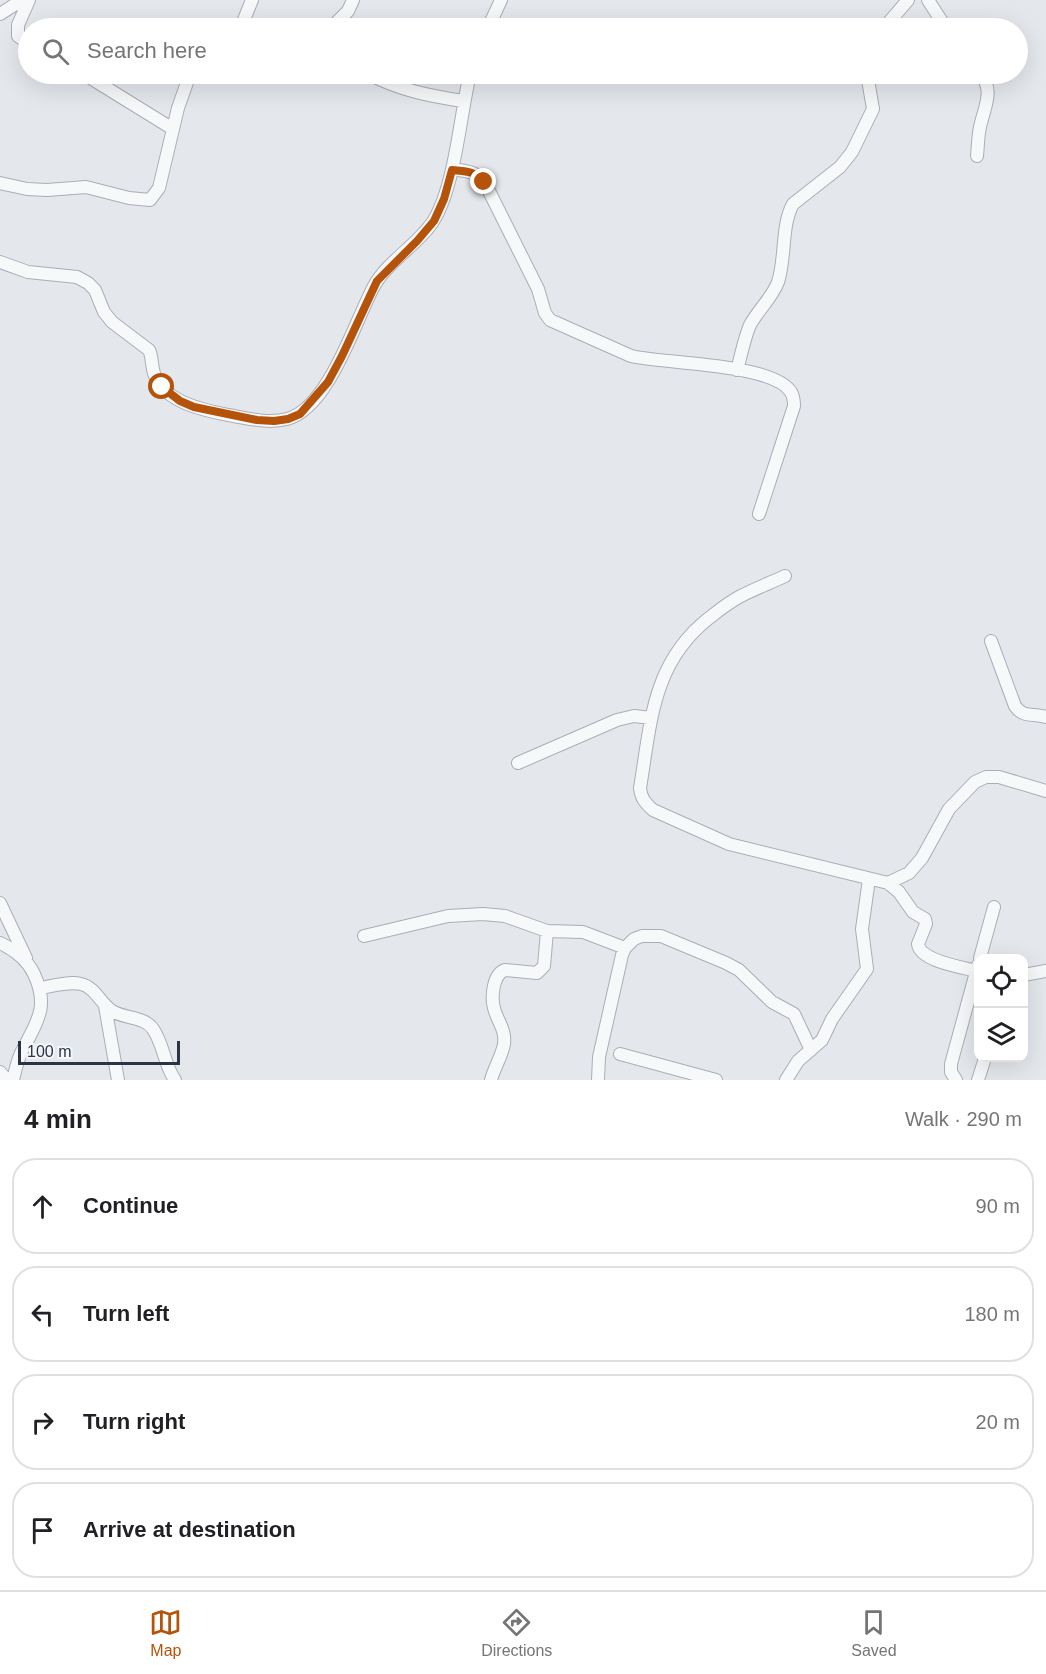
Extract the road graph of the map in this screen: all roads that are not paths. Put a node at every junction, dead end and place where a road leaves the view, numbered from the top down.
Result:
1 (22, 0) edge
2 (29, 0) edge
3 (252, 0) edge
4 (353, 0) edge
5 (501, 0) edge
6 (908, 0) edge
7 (928, 0) edge
8 (0, 14) edge
9 (22, 18) edge
10 (247, 18) edge
11 (341, 18) edge
12 (493, 18) edge
13 (893, 18) edge
14 (940, 18) edge
15 (100, 84) edge
16 (187, 84) edge
17 (391, 84) edge
18 (468, 84) edge
19 (869, 84) edge
20 (986, 84) edge
21 (464, 101) junction
22 (173, 129) junction
23 (977, 156) dead end
24 (452, 170) junction
25 (0, 183) edge
26 (0, 262) edge
27 (737, 370) junction
28 (759, 514) dead end
29 (785, 576) dead end
30 (991, 641) dead end
31 (1046, 717) edge
32 (651, 718) junction
33 (518, 763) dead end
34 (1046, 791) edge
35 (869, 879) junction
36 (888, 883) junction
37 (0, 903) edge
38 (994, 907) dead end
39 (547, 931) junction
40 (364, 936) dead end
41 (0, 944) edge
42 (625, 948) junction
43 (981, 954) edge
44 (29, 964) junction
45 (974, 964) edge
46 (1046, 971) edge
47 (1028, 974) edge
48 (974, 979) edge
49 (40, 988) junction
50 (105, 1006) junction
51 (812, 1050) junction
52 (620, 1054) dead end
53 (984, 1062) edge
54 (0, 1072) edge
55 (7, 1080) edge
56 (13, 1080) edge
57 (118, 1080) edge
58 (175, 1080) edge
59 (491, 1080) edge
60 (598, 1080) edge
61 (716, 1080) edge
62 (786, 1080) edge
63 (956, 1080) edge
64 (978, 1080) edge

1 - 8 street
2 - 9 street
3 - 10 street
4 - 11 street
5 - 12 street
6 - 13 street
7 - 14 street
15 - 22 street
16 - 22 street
17 - 21 street
18 - 21 street
19 - 27 street
20 - 23 street
21 - 24 street
22 - 25 street
24 - 26 street
24 - 27 street
27 - 28 street
29 - 32 street
30 - 31 street
32 - 33 street
32 - 35 street
34 - 36 street
35 - 36 street
35 - 51 street
36 - 45 street
37 - 44 street
38 - 43 street
39 - 40 street
39 - 42 street
39 - 59 street
41 - 44 street
42 - 51 street
42 - 60 street
44 - 49 street
46 - 47 street
48 - 63 street
49 - 50 street
49 - 56 street
50 - 57 street
50 - 58 street
51 - 62 street
52 - 61 street
53 - 64 street
54 - 55 street

